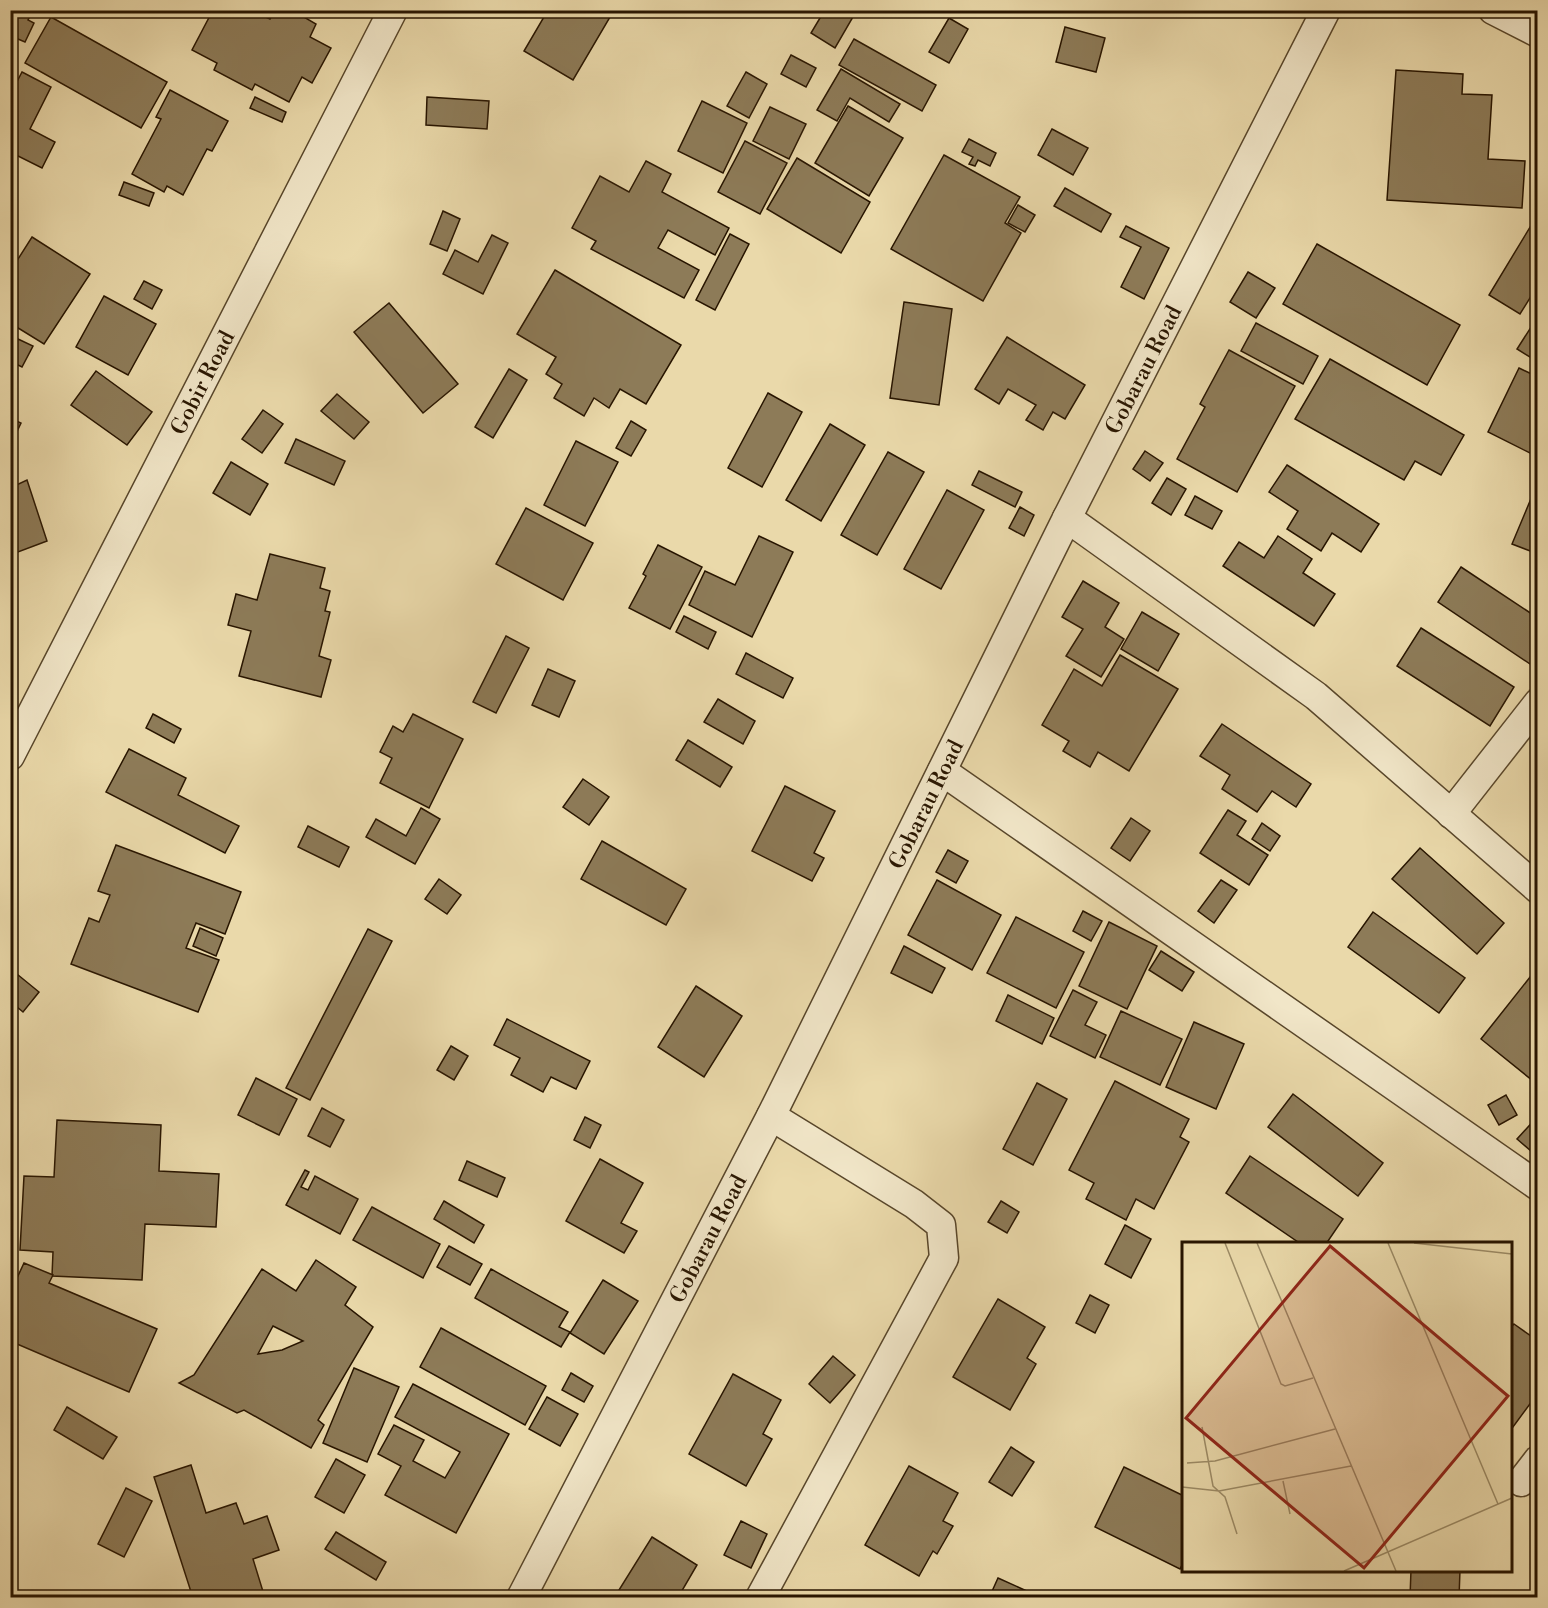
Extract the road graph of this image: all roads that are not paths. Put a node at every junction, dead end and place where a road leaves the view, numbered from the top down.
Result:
1 (393, 10) edge
2 (1326, 10) edge
3 (1493, 10) edge
4 (1538, 33) edge
5 (1067, 518) junction
6 (1538, 703) edge
7 (10, 756) edge
8 (942, 771) junction
9 (1451, 814) junction
10 (1538, 889) edge
11 (771, 1116) junction
12 (1538, 1186) edge
13 (1538, 1460) edge
14 (1521, 1482) dead end
15 (521, 1598) edge
16 (760, 1598) edge

1 - 7 street, Gobir Road
2 - 5 street, Gobarau Road
3 - 4 street
5 - 8 street, Gobarau Road
5 - 9 street
6 - 9 street
8 - 11 street, Gobarau Road
8 - 12 street
9 - 10 street
11 - 15 street, Gobarau Road
11 - 16 street
13 - 14 street

